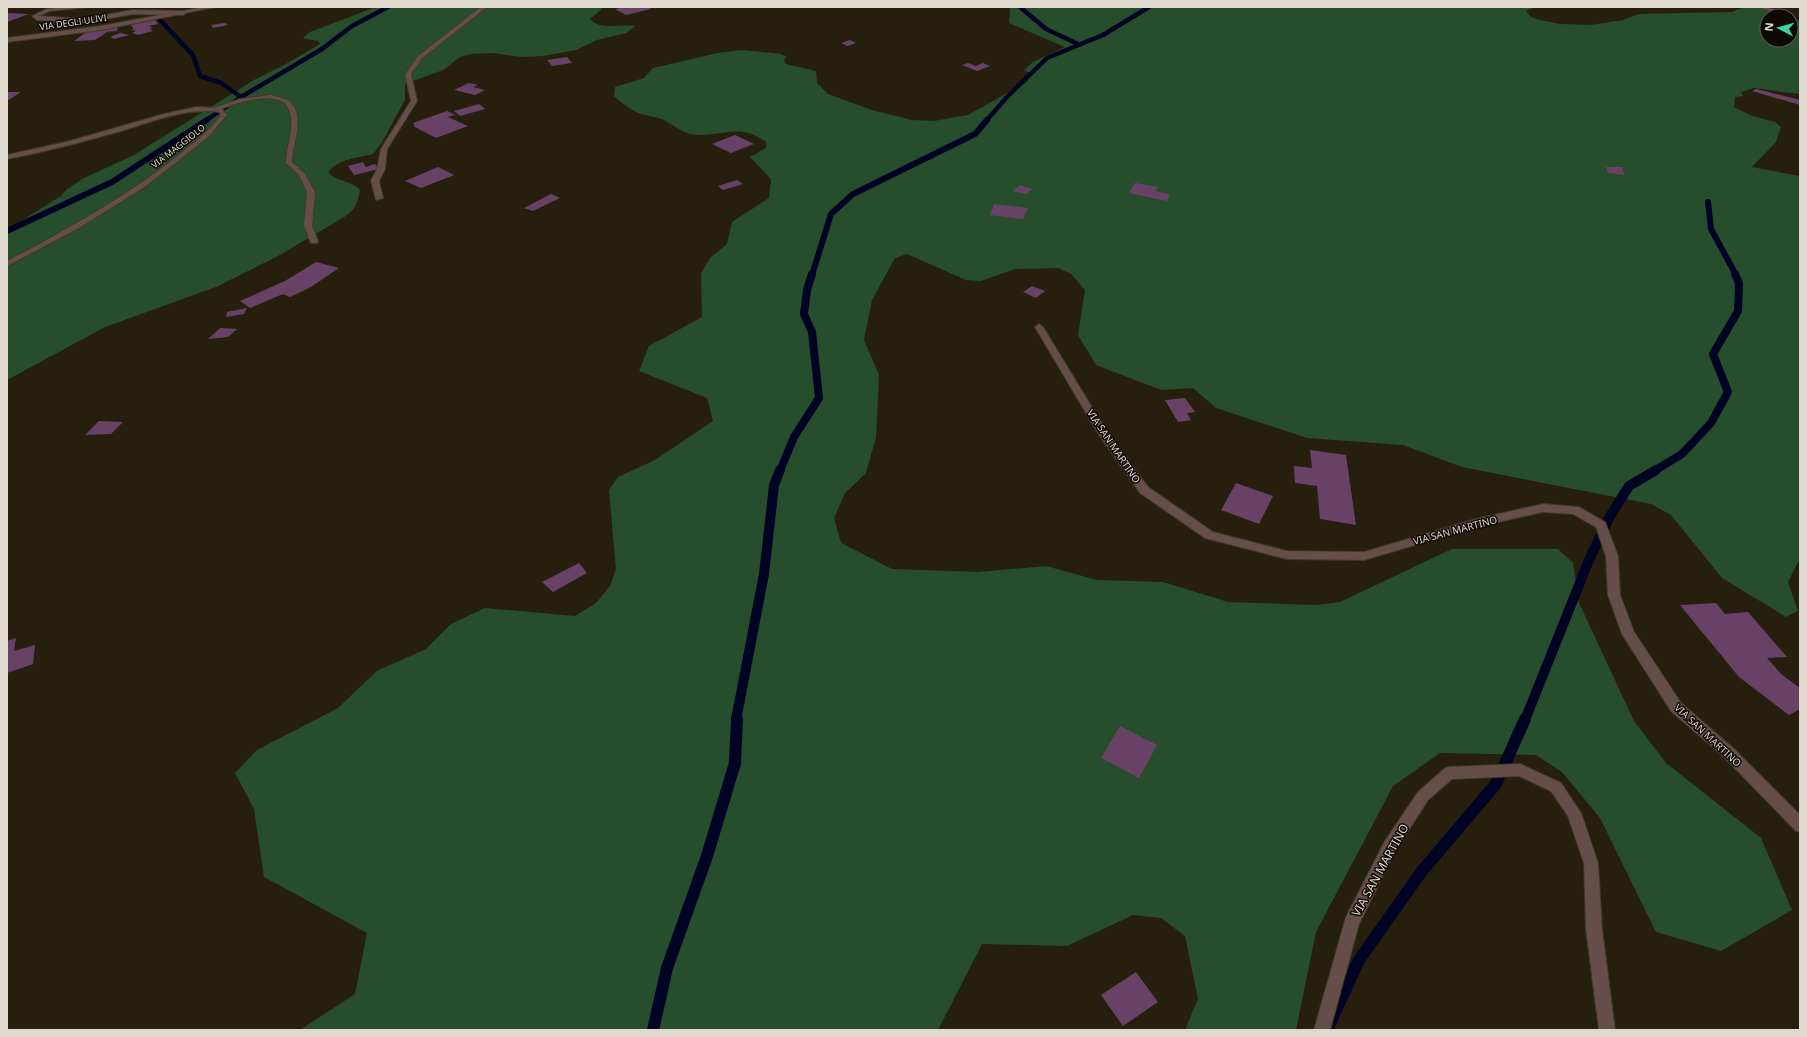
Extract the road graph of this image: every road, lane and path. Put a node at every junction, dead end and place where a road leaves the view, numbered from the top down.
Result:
1 (86, 7) edge
2 (212, 7) edge
3 (484, 7) edge
4 (183, 13) junction
5 (7, 40) edge
6 (214, 109) junction
7 (7, 157) edge
8 (379, 198) dead end
9 (314, 241) dead end
10 (7, 264) edge
11 (1039, 327) dead end
12 (1800, 825) edge
13 (1322, 1030) edge
14 (1607, 1030) edge

1 - 4 street
2 - 4 street, VIA DEGLI ULIVI
3 - 8 street
4 - 5 street, VIA DEGLI ULIVI
6 - 7 street, VIA MAGGIOLO
6 - 9 street
6 - 10 street, VIA MAGGIOLO
11 - 12 street, VIA SAN MARTINO
13 - 14 street, VIA SAN MARTINO

